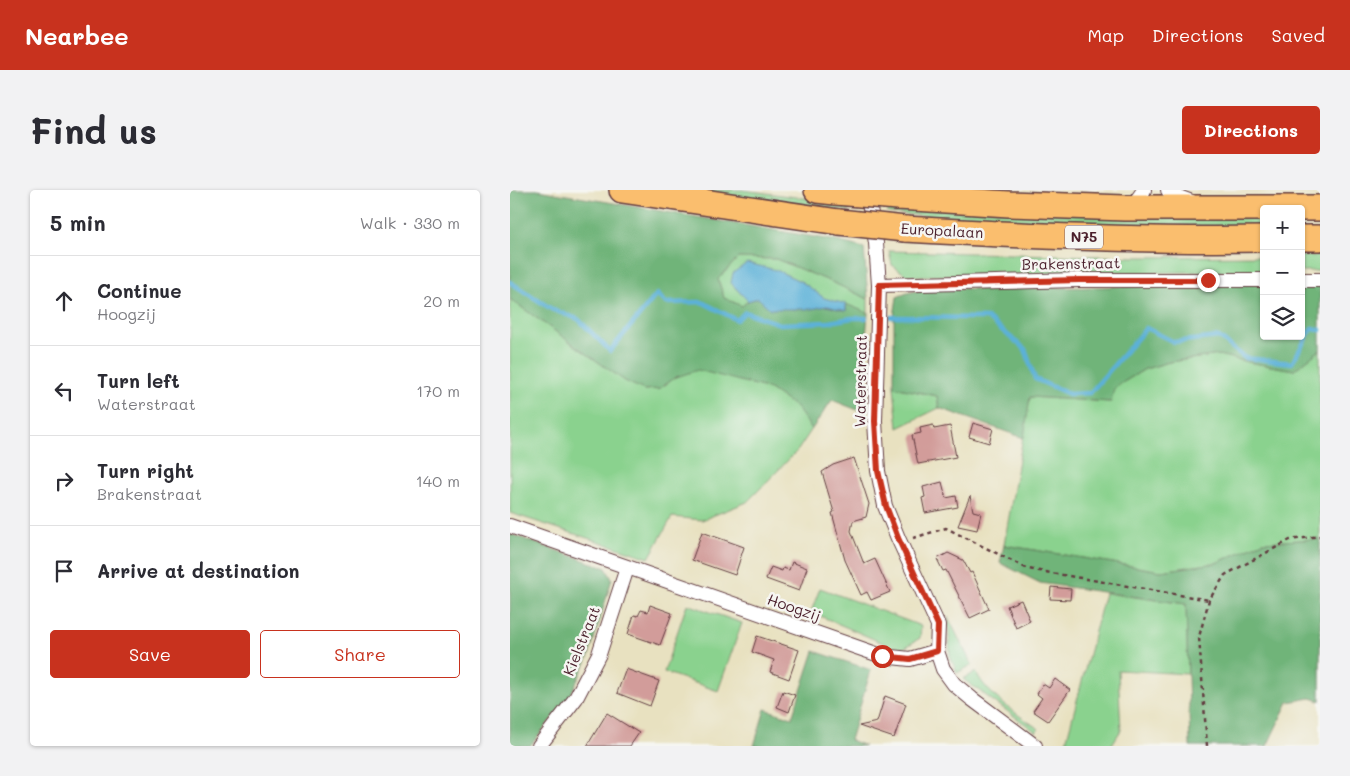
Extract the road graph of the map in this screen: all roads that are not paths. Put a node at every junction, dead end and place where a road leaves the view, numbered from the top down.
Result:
1 (622, 190) edge
2 (867, 190) edge
3 (1144, 190) edge
4 (1168, 190) edge
5 (826, 191) edge
6 (1125, 208) junction
7 (1207, 208) junction
8 (1320, 208) edge
9 (1305, 238) edge
10 (1320, 238) edge
11 (1260, 239) edge
12 (1260, 280) edge
13 (1305, 280) edge
14 (1320, 280) edge
15 (879, 285) junction
16 (510, 526) edge
17 (627, 568) junction
18 (937, 651) junction
19 (539, 746) edge
20 (1035, 746) edge

1 - 11 highway, Europalaan / N75, bridge
2 - 15 street, Waterstraat
3 - 6 street
4 - 7 street
5 - 6 highway, Europalaan / N75, bridge
6 - 7 highway, Europalaan / N75
7 - 8 highway, Europalaan / N75
9 - 10 highway
12 - 15 street, Brakenstraat
13 - 14 street
15 - 18 street, Waterstraat
16 - 17 street, Hoogzij
17 - 18 street, Hoogzij
17 - 19 street, Kielstraat
18 - 20 street

